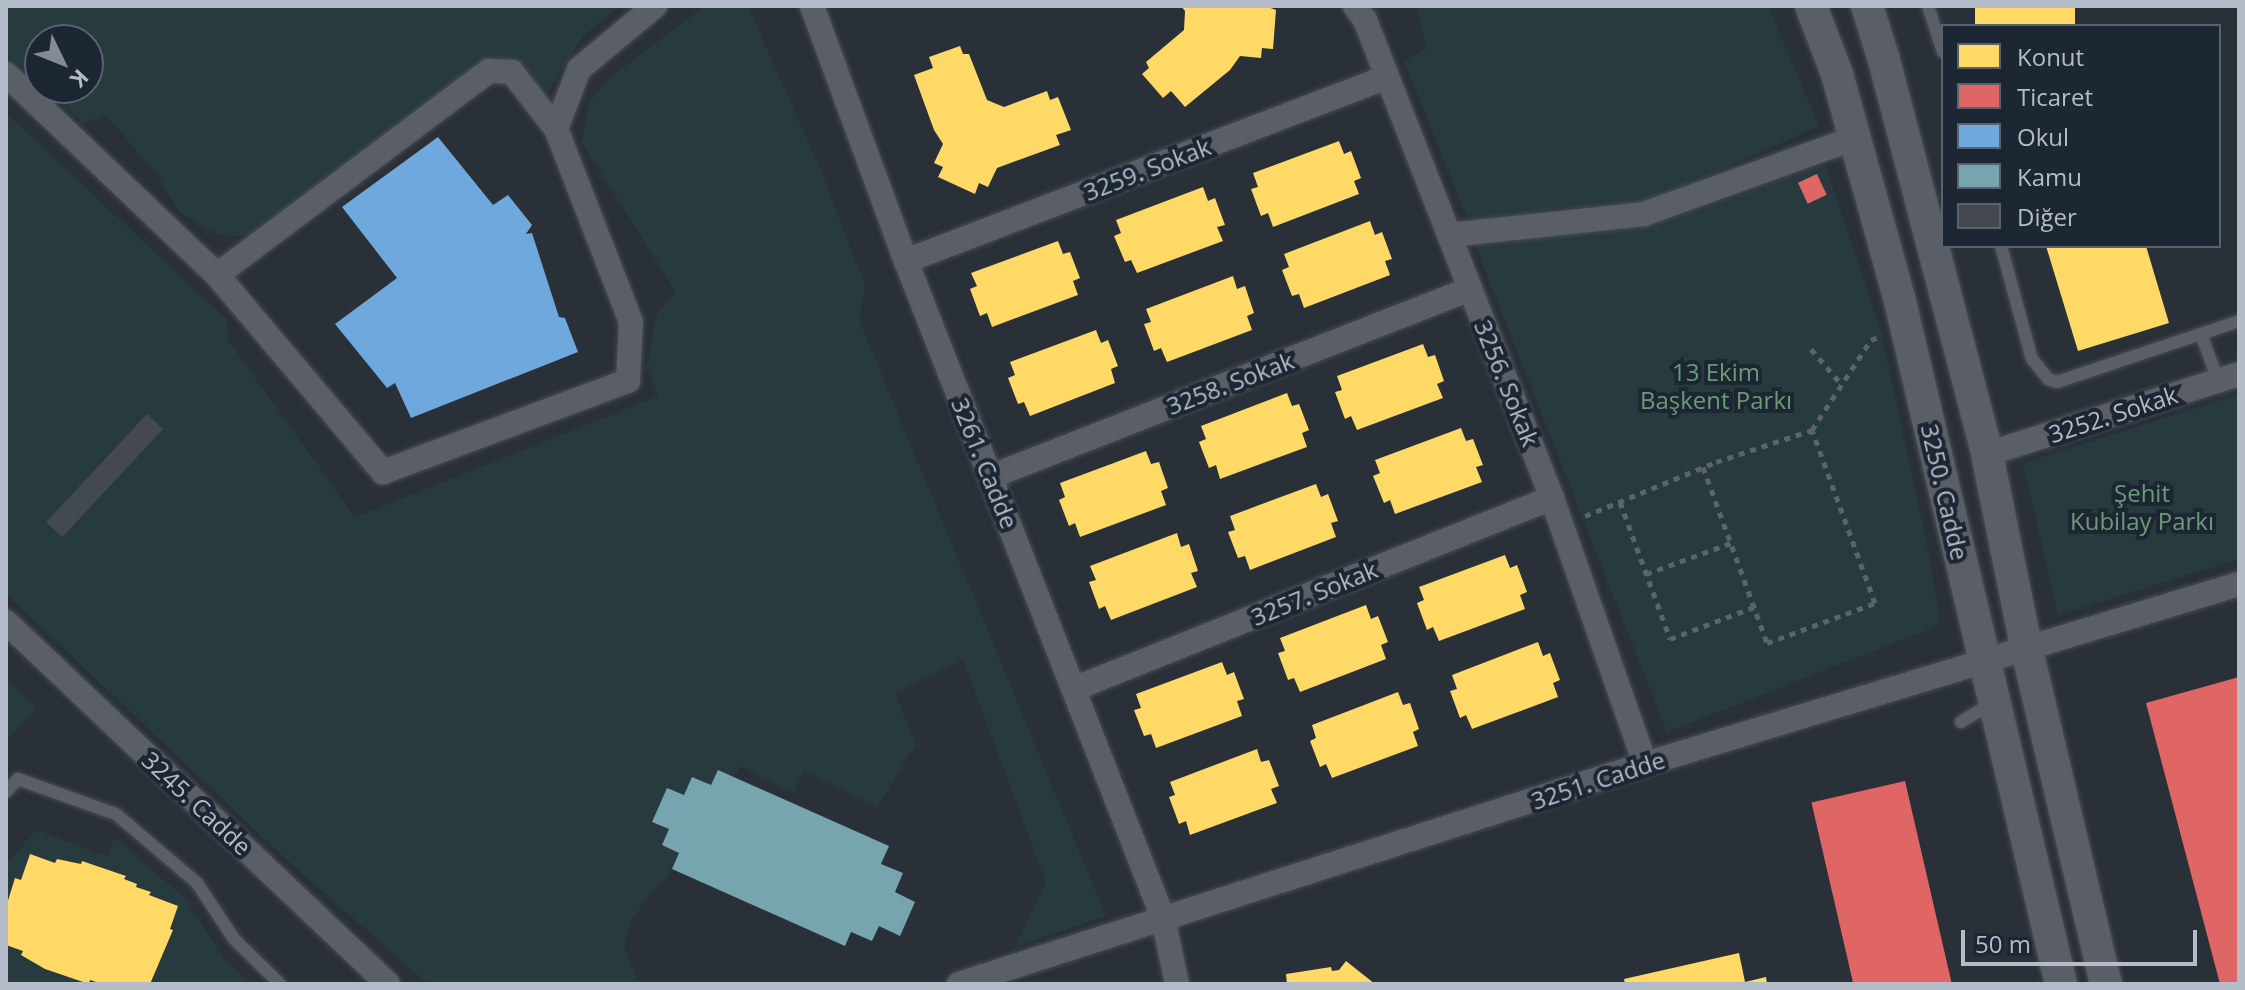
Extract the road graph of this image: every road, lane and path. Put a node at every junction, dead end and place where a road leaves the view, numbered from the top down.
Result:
1 (655, 6) edge
2 (812, 6) edge
3 (1355, 6) edge
4 (1811, 6) edge
5 (1867, 6) edge
6 (1928, 6) edge
7 (1941, 46) edge
8 (6, 74) edge
9 (1387, 77) junction
10 (556, 129) junction
11 (1855, 138) junction
12 (1449, 235) junction
13 (2002, 248) edge
14 (906, 261) junction
15 (217, 275) junction
16 (1470, 289) junction
17 (2239, 321) edge
18 (1905, 325) junction
19 (2201, 334) junction
20 (1811, 349) dead end
21 (2229, 377) edge
22 (1842, 385) junction
23 (1812, 430) junction
24 (1987, 454) junction
25 (1703, 467) junction
26 (990, 477) junction
27 (1552, 498) junction
28 (1620, 502) junction
29 (1562, 526) junction
30 (1731, 543) junction
31 (1646, 574) junction
32 (2239, 584) edge
33 (1754, 607) junction
34 (6, 622) edge
35 (2026, 646) junction
36 (1984, 660) junction
37 (1076, 688) junction
38 (1993, 701) junction
39 (1961, 722) dead end
40 (1645, 764) junction
41 (6, 792) edge
42 (1163, 918) junction
43 (280, 984) edge
44 (388, 984) edge
45 (959, 984) edge
46 (1177, 984) edge
47 (2061, 984) edge
48 (2106, 984) edge

1 - 10 street
2 - 14 street, 3261. Cadde
3 - 9 street, 3256. Sokak
4 - 11 street, 3250. Cadde
5 - 24 street, 3250. Cadde
6 - 7 lane
8 - 15 street
9 - 12 street, 3256. Sokak
9 - 14 street, 3259. Sokak
10 - 15 street
10 - 15 street
11 - 12 street
11 - 18 street, 3250. Cadde
12 - 16 street, 3256. Sokak
13 - 19 lane
14 - 26 street, 3261. Cadde
16 - 26 street, 3258. Sokak
16 - 27 street, 3256. Sokak
17 - 19 lane
18 - 22 path
18 - 36 street, 3250. Cadde
19 - 21 lane
20 - 22 path
21 - 24 street, 3252. Sokak
22 - 23 path
23 - 25 path
23 - 33 path
24 - 35 street, 3250. Cadde
25 - 28 path
25 - 30 path
26 - 37 street, 3261. Cadde
27 - 29 street, 3256. Sokak
27 - 37 street, 3257. Sokak
28 - 29 path
28 - 31 path
29 - 40 street, 3256. Sokak
30 - 31 path
30 - 33 path
31 - 33 path
32 - 35 street, 3251. Cadde
34 - 44 street, 3245. Cadde
35 - 36 street, 3251. Cadde
35 - 48 street, 3250. Cadde
36 - 38 street, 3250. Cadde
36 - 40 street, 3251. Cadde
37 - 42 street, 3261. Cadde
38 - 39 lane
38 - 47 street, 3250. Cadde
40 - 42 street, 3251. Cadde
41 - 43 lane
42 - 45 street, 3251. Cadde
42 - 46 street, 3261. Cadde

